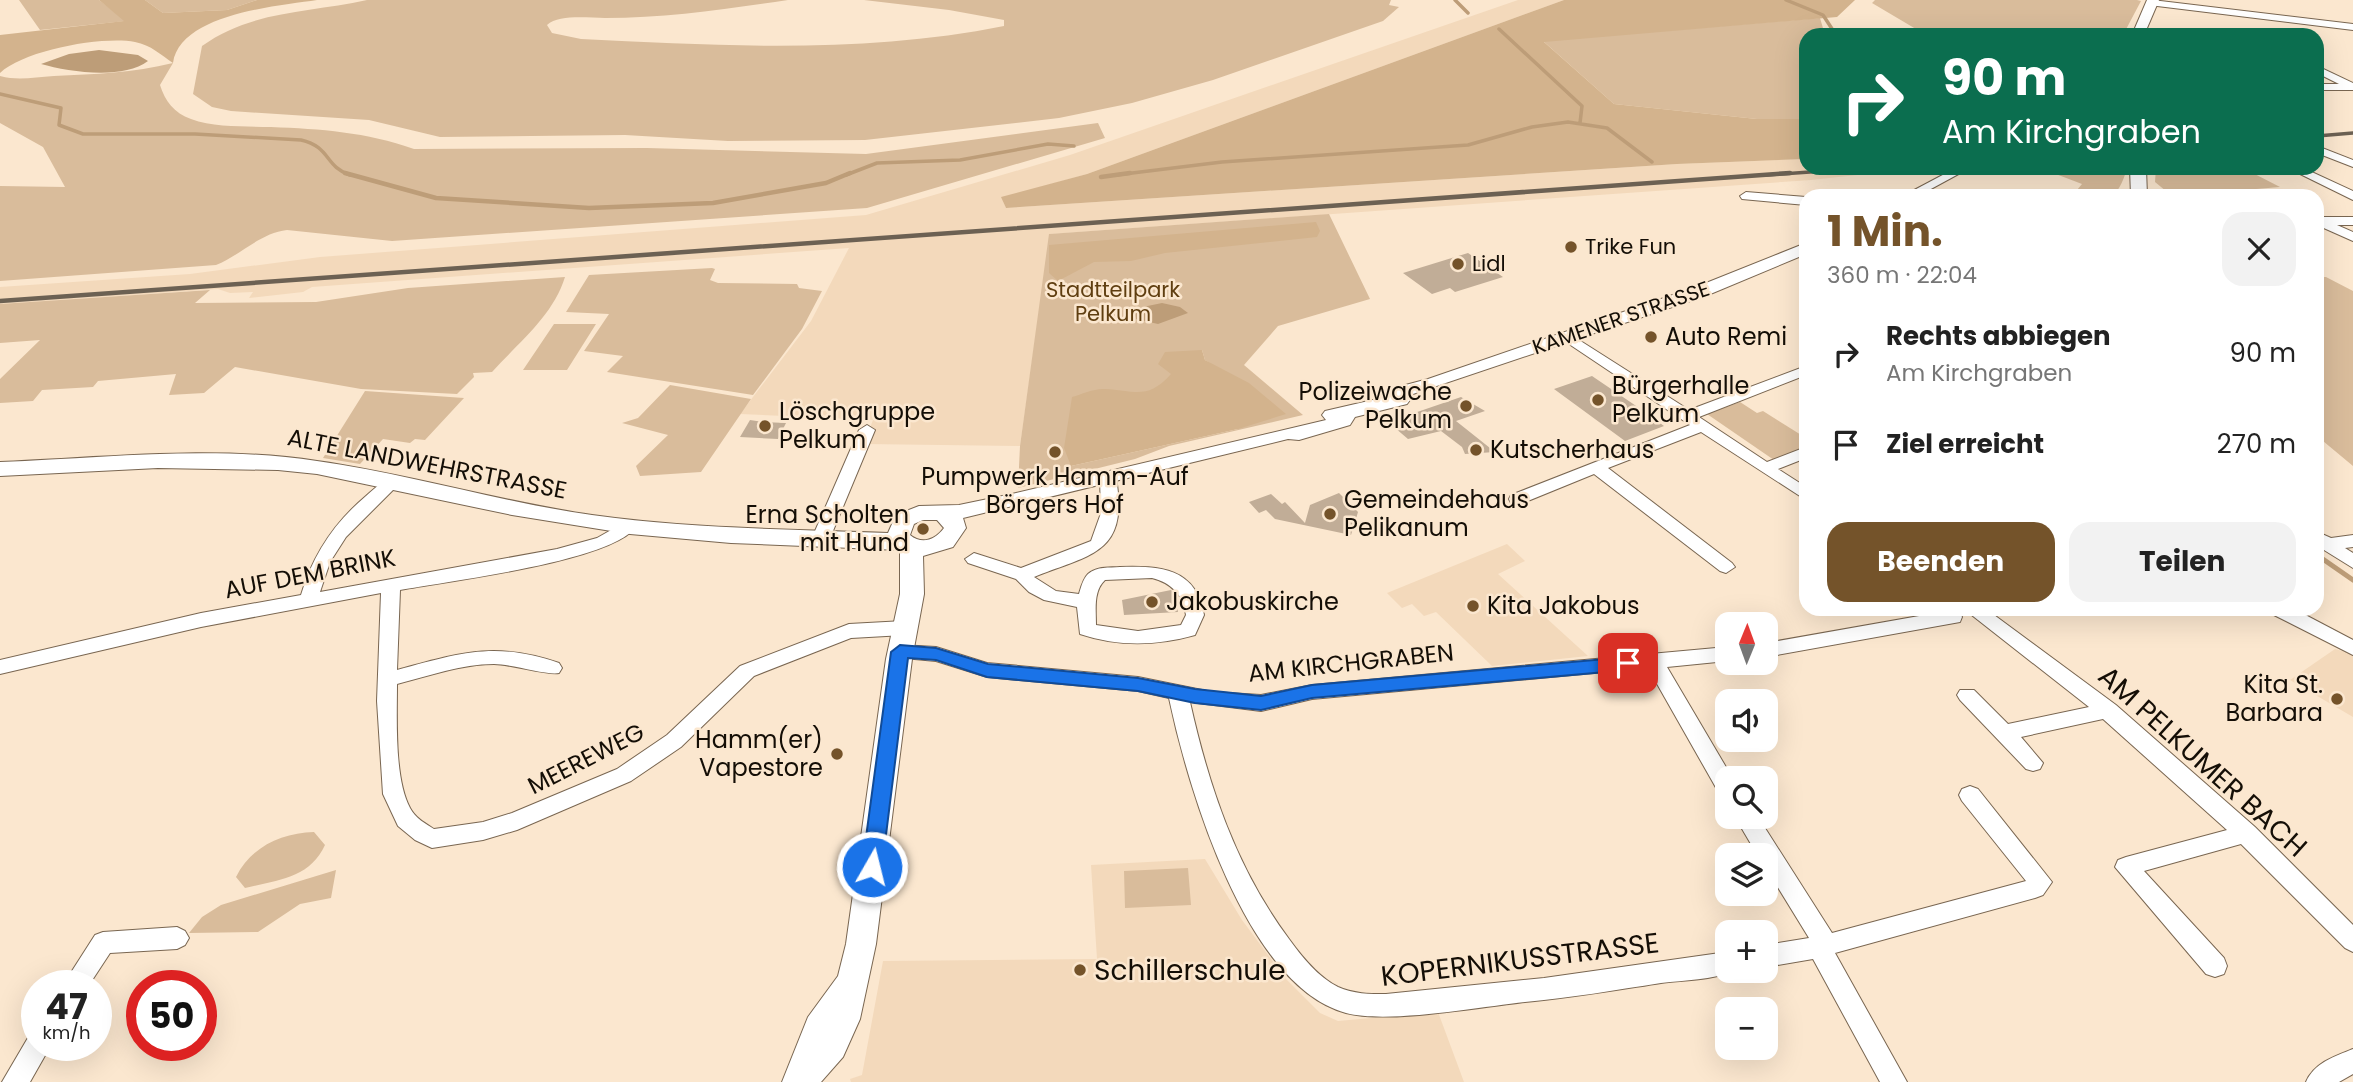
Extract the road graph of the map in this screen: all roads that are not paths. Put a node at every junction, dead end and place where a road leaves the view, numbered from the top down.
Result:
1 (2153, 1) edge
2 (2280, 18) junction
3 (2353, 27) edge
4 (2141, 28) edge
5 (2287, 28) dead end
6 (2324, 73) edge
7 (2324, 87) edge
8 (2351, 87) edge
9 (2324, 152) edge
10 (2353, 164) edge
11 (1950, 175) edge
12 (2309, 175) edge
13 (1923, 189) edge
14 (1746, 196) dead end
15 (2353, 196) edge
16 (1799, 200) edge
17 (2353, 220) edge
18 (2324, 221) edge
19 (2324, 224) edge
20 (2353, 237) edge
21 (1799, 251) edge
22 (1569, 337) junction
23 (1799, 373) edge
24 (1435, 383) joint
25 (1386, 401) joint
26 (1688, 416) junction
27 (1703, 426) junction
28 (867, 430) dead end
29 (1799, 455) edge
30 (1596, 467) junction
31 (1768, 467) junction
32 (0, 470) edge
33 (1108, 478) junction
34 (393, 482) junction
35 (1799, 490) edge
36 (1517, 499) dead end
37 (949, 521) junction
38 (627, 527) junction
39 (832, 537) junction
40 (904, 538) junction
41 (2324, 541) edge
42 (2353, 541) edge
43 (2324, 544) edge
44 (936, 546) junction
45 (1088, 549) junction
46 (974, 559) dead end
47 (2353, 562) edge
48 (1726, 567) dead end
49 (1021, 575) junction
50 (1101, 575) junction
51 (391, 584) junction
52 (912, 594) junction
53 (309, 600) junction
54 (1086, 601) junction
55 (1947, 616) edge
56 (1968, 616) edge
57 (2292, 616) edge
58 (902, 640) junction
59 (1778, 648) edge
60 (2353, 648) edge
61 (1715, 655) edge
62 (1654, 661) junction
63 (0, 667) edge
64 (552, 668) dead end
65 (389, 679) junction
66 (1178, 694) junction
67 (1967, 695) dead end
68 (2109, 710) junction
69 (2005, 733) junction
70 (2034, 763) dead end
71 (1715, 766) edge
72 (1970, 795) dead end
73 (1753, 829) edge
74 (2247, 833) junction
75 (177, 938) dead end
76 (2353, 940) edge
77 (1822, 946) junction
78 (1778, 954) edge
79 (1715, 965) edge
80 (2216, 965) dead end
81 (85, 970) edge
82 (28, 1061) edge
83 (2353, 1062) edge
84 (802, 1077) edge
85 (15, 1082) edge
86 (1894, 1082) edge
87 (2319, 1082) edge

1 - 2 street
1 - 4 main road
2 - 3 street
2 - 5 street
6 - 8 street
7 - 8 street
9 - 10 street
11 - 13 street
12 - 15 street
14 - 16 street
17 - 18 street
19 - 20 street
21 - 22 main road, KAMENER STRASSE
22 - 24 main road, KAMENER STRASSE
22 - 26 street
23 - 26 street
24 - 25 main road, KAMENER STRASSE
25 - 33 main road, KAMENER STRASSE
26 - 27 street
27 - 30 street
27 - 31 street
28 - 39 street
29 - 31 street
30 - 36 street
30 - 48 street
31 - 35 street
32 - 34 main road, ALTE LANDWEHRSTRASSE
33 - 37 main road, KAMENER STRASSE
33 - 45 street
34 - 38 main road, ALTE LANDWEHRSTRASSE
34 - 53 street
37 - 40 main road
37 - 44 main road
38 - 39 main road, ALTE LANDWEHRSTRASSE
38 - 51 street, AUF DEM BRINK
39 - 40 main road, ALTE LANDWEHRSTRASSE
40 - 44 main road, ALTE LANDWEHRSTRASSE
40 - 52 main road
41 - 42 street
43 - 47 street
44 - 52 main road
45 - 49 street
45 - 50 street
46 - 49 street
49 - 54 street
50 - 54 street
50 - 54 street
51 - 53 street, AUF DEM BRINK
51 - 65 street, MEEREWEG
52 - 58 main road
53 - 63 street, AUF DEM BRINK
55 - 59 street
56 - 68 street, AM PELKUMER BACH
57 - 60 street
58 - 65 street, MEEREWEG
58 - 66 street, AM KIRCHGRABEN
58 - 84 main road
61 - 62 street, AM KIRCHGRABEN
62 - 66 street, AM KIRCHGRABEN
62 - 71 street
64 - 65 street
66 - 79 street, KOPERNIKUSSTRASSE
67 - 69 street
68 - 69 street
68 - 74 street, AM PELKUMER BACH
69 - 70 street
72 - 77 street
73 - 77 street
74 - 76 street, AM PELKUMER BACH
74 - 80 street
75 - 81 street
77 - 78 street
77 - 86 street
82 - 85 street
83 - 87 street

